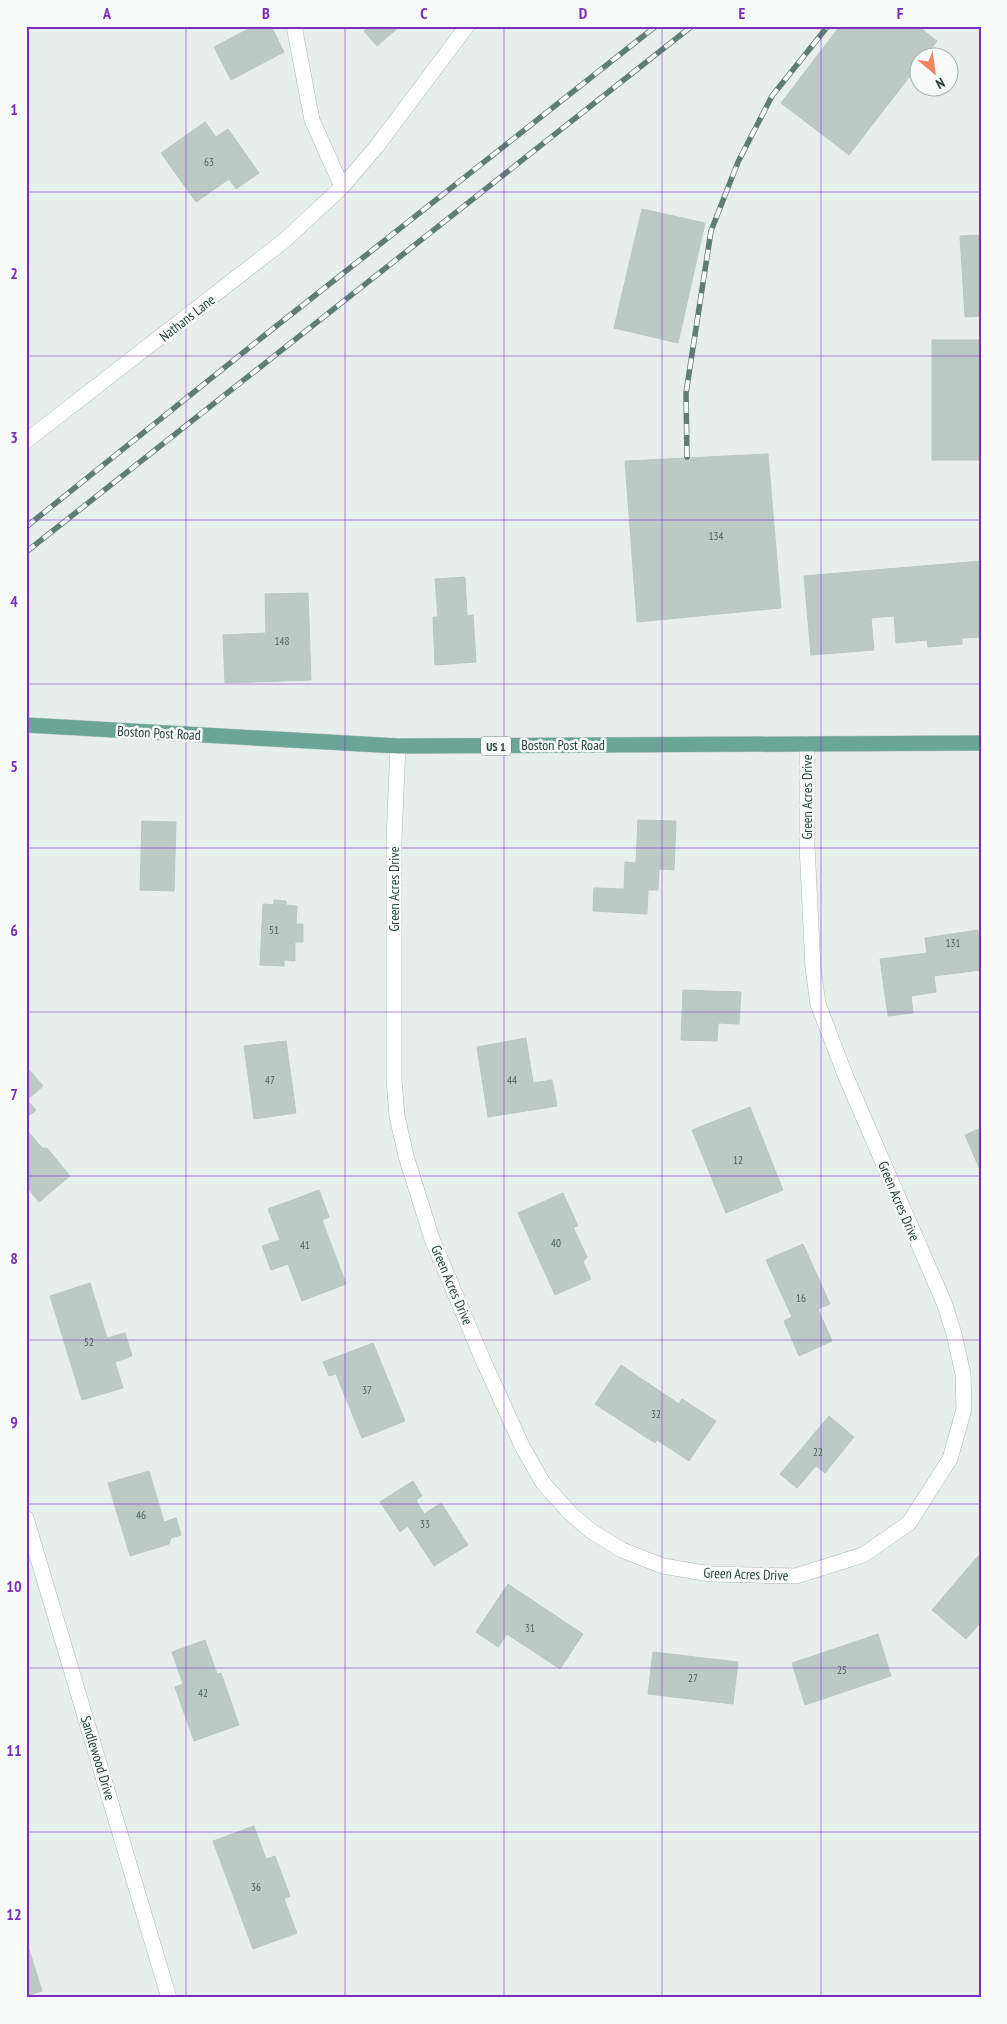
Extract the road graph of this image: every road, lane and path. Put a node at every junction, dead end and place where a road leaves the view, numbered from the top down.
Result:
1 (294, 26) edge
2 (467, 26) edge
3 (342, 187) junction
4 (26, 441) edge
5 (26, 725) edge
6 (981, 743) edge
7 (807, 744) junction
8 (398, 746) junction
9 (26, 1518) edge
10 (169, 1998) edge

1 - 3 street
2 - 3 street, Nathans Lane
3 - 4 street, Nathans Lane
5 - 8 main road, Boston Post Road / US 1
6 - 7 main road, Boston Post Road / US 1
7 - 8 main road, Boston Post Road / US 1
7 - 8 street, Green Acres Drive
9 - 10 street, Sandlewood Drive

